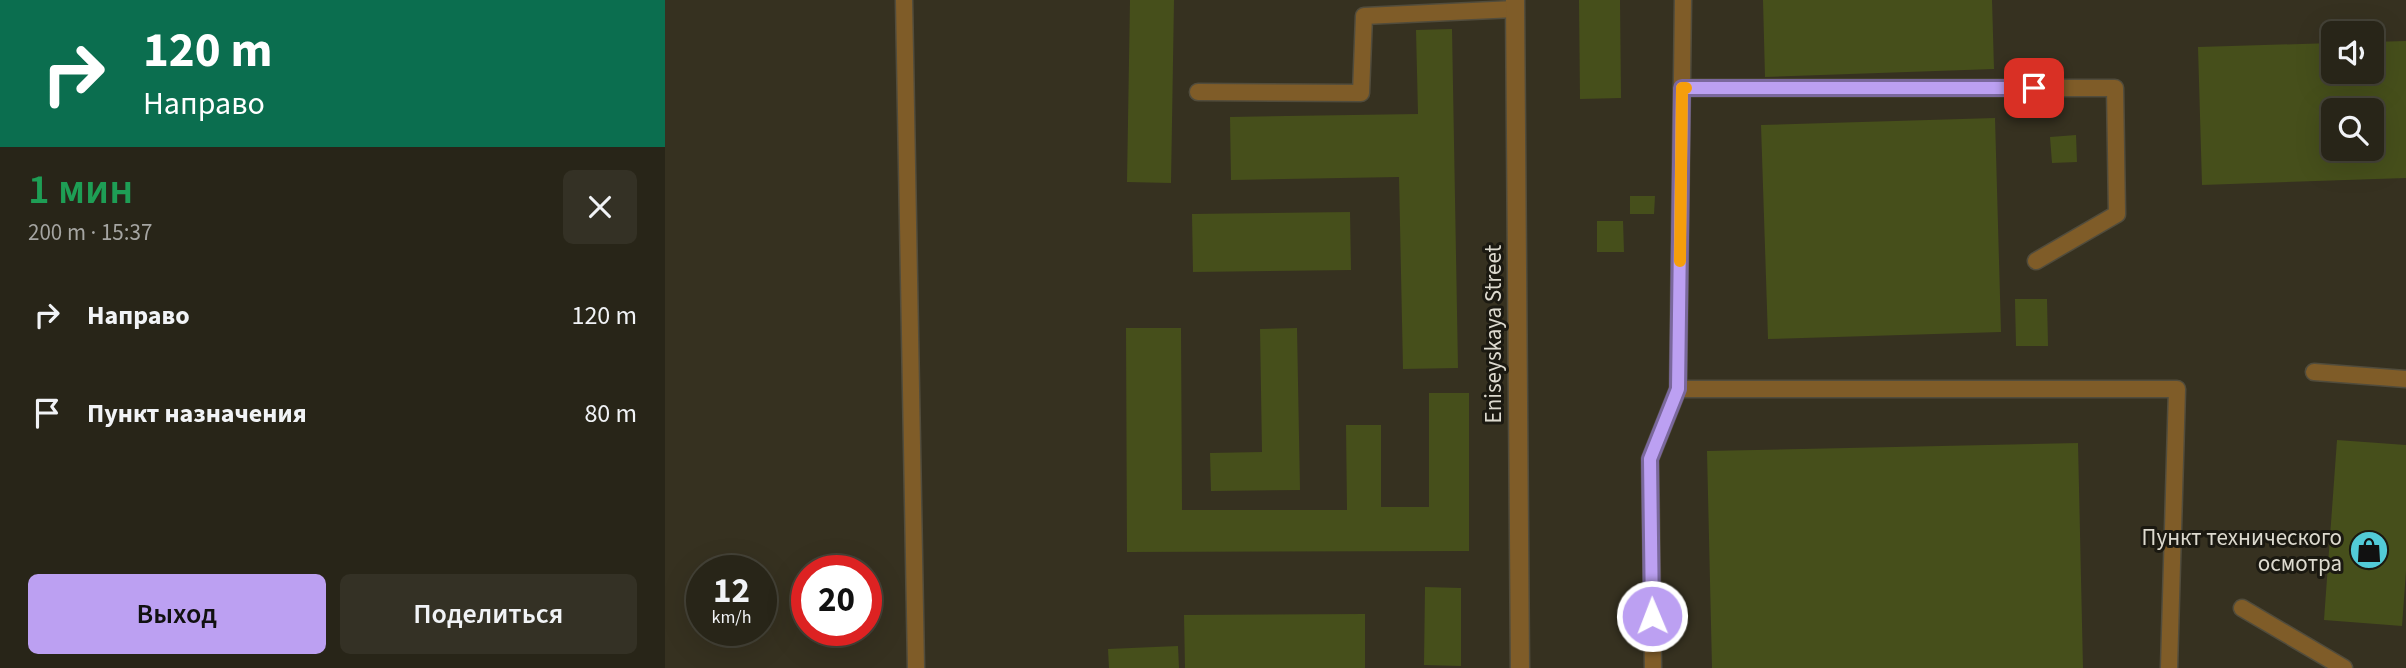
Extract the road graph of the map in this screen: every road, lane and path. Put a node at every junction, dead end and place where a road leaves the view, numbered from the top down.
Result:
1 (904, 0) edge
2 (1682, 0) edge
3 (1515, 5) edge
4 (1682, 88) junction
5 (1198, 92) dead end
6 (2036, 261) dead end
7 (2314, 372) dead end
8 (2406, 379) edge
9 (1678, 389) junction
10 (2242, 608) dead end
11 (916, 668) edge
12 (1520, 668) edge
13 (1653, 668) edge
14 (2169, 668) edge
15 (2344, 668) edge

1 - 11 lane
2 - 4 lane
3 - 5 lane
3 - 12 street, Eniseyskaya Street
4 - 6 lane
4 - 9 lane
7 - 8 lane
9 - 13 lane
9 - 14 lane
10 - 15 lane

